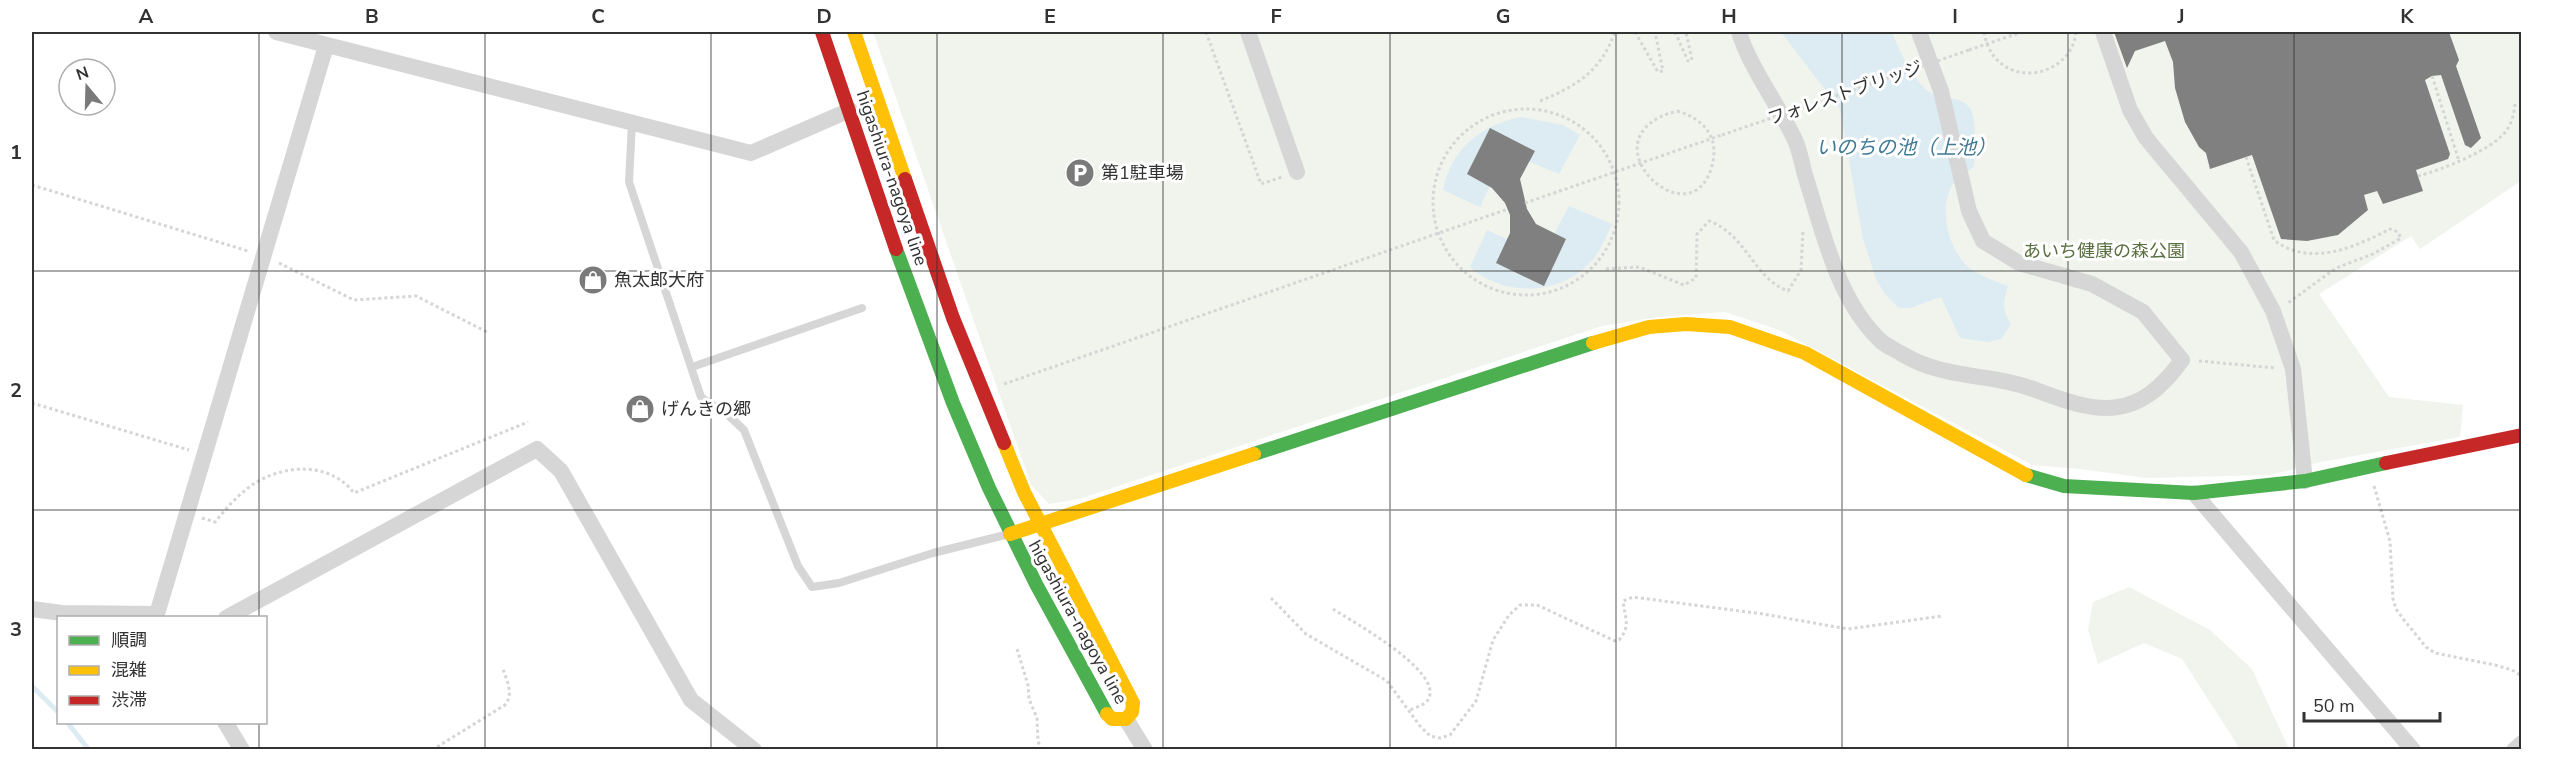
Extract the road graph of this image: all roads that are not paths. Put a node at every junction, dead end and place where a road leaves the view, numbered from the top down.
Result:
1 (276, 32) edge
2 (822, 32) edge
3 (854, 32) edge
4 (1248, 32) edge
5 (1739, 32) edge
6 (1919, 32) edge
7 (2103, 32) edge
8 (326, 46) junction
9 (850, 110) junction
10 (632, 122) junction
11 (1297, 172) road end
12 (862, 308) dead end
13 (692, 367) junction
14 (2522, 435) edge
15 (2305, 481) junction
16 (2194, 493) junction
17 (1040, 524) junction
18 (1010, 534) junction
19 (32, 609) edge
20 (158, 616) edge
21 (230, 616) edge
22 (1126, 719) junction
23 (226, 724) edge
24 (2522, 743) edge
25 (242, 750) edge
26 (754, 750) edge
27 (1145, 750) edge
28 (2413, 750) edge
29 (2514, 750) edge

1 - 8 street
2 - 9 street, higashiura-nagoya line
3 - 17 street, higashiura-nagoya line
4 - 11 street
5 - 6 street
7 - 15 street
8 - 10 street
8 - 20 street
9 - 10 street
9 - 18 street, higashiura-nagoya line
10 - 13 lane
12 - 13 lane
13 - 18 lane
14 - 15 street
15 - 16 street
16 - 17 street
16 - 28 street
17 - 18 street
17 - 22 street, higashiura-nagoya line
18 - 22 street, higashiura-nagoya line
19 - 20 street
21 - 26 street
22 - 27 street
23 - 25 street
24 - 29 street

